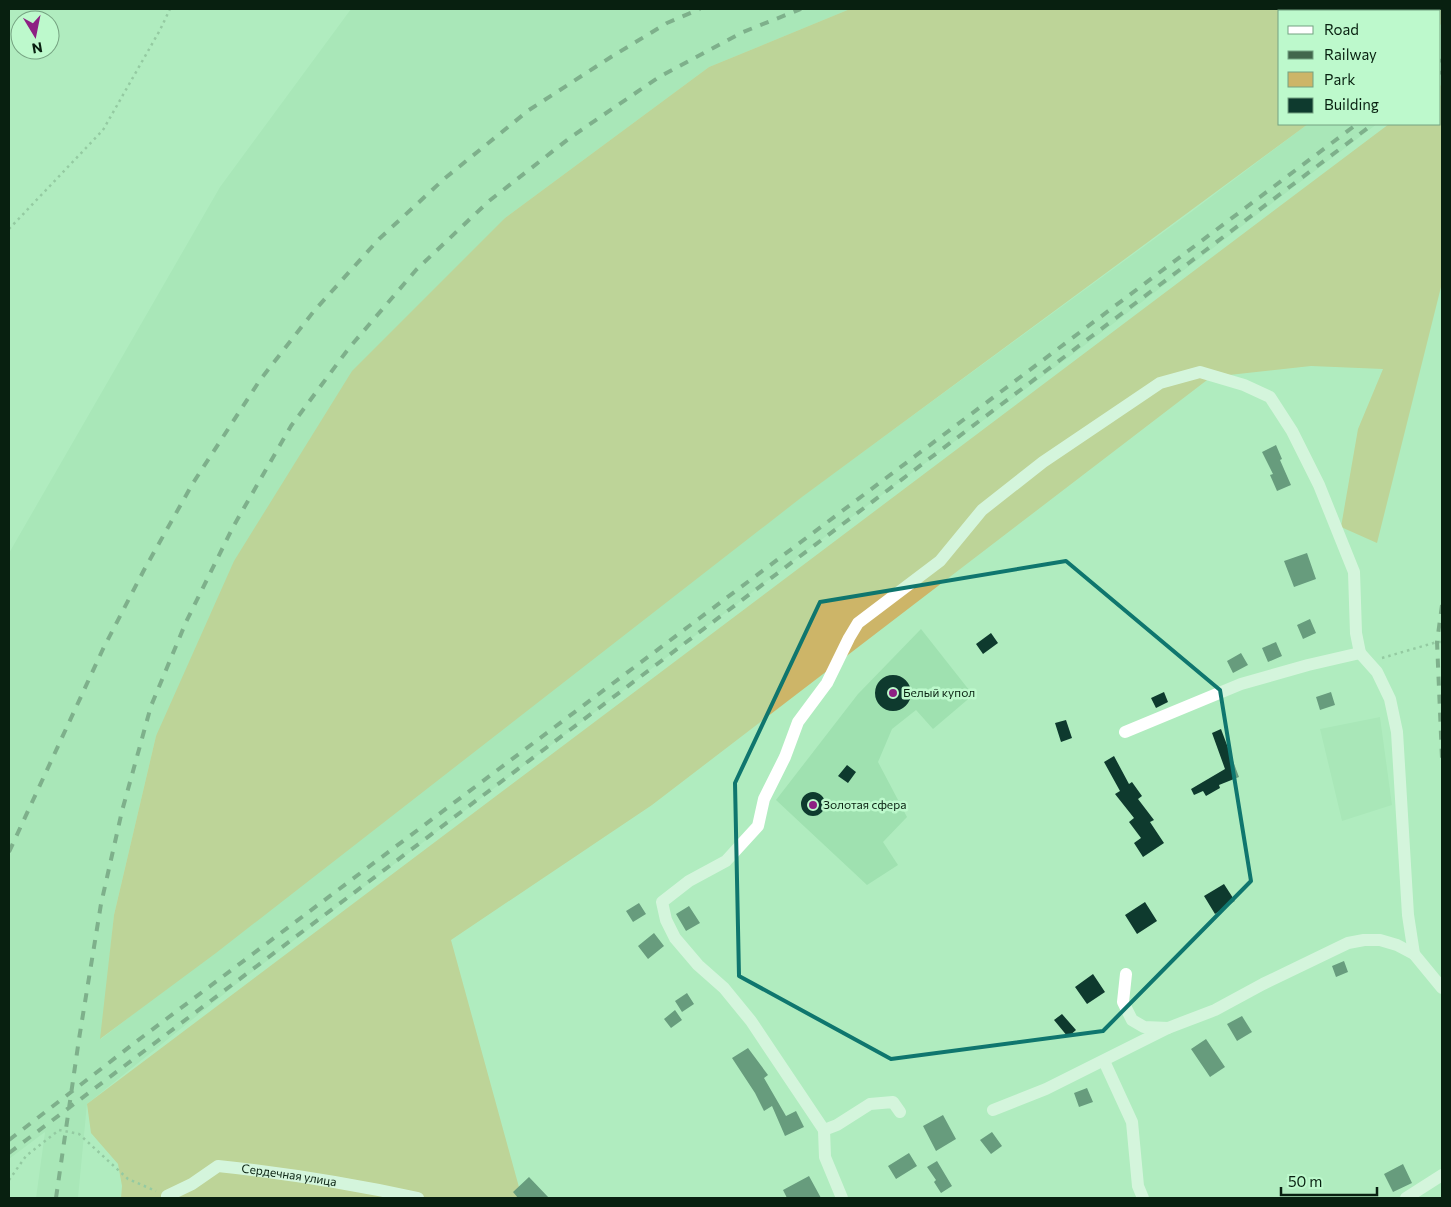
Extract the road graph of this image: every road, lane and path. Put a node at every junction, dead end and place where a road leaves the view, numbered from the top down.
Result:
1 (170, 9) edge
2 (9, 229) edge
3 (1442, 642) edge
4 (1364, 658) junction
5 (1125, 732) dead end
6 (1414, 954) junction
7 (1126, 974) dead end
8 (1442, 988) edge
9 (1168, 1028) junction
10 (1104, 1061) junction
11 (993, 1110) dead end
12 (900, 1112) dead end
13 (824, 1130) junction
14 (1442, 1175) edge
15 (9, 1180) edge
16 (167, 1196) joint
17 (418, 1198) edge
18 (842, 1198) edge
19 (1143, 1198) edge
20 (1406, 1198) edge

1 - 2 path
3 - 4 path
4 - 5 street
4 - 6 street
4 - 13 street
6 - 8 street
6 - 9 street
7 - 9 street
9 - 10 street
10 - 11 street
10 - 19 street
12 - 13 street
13 - 18 street
14 - 20 street
15 - 16 path
16 - 17 street, Сердечная улица

